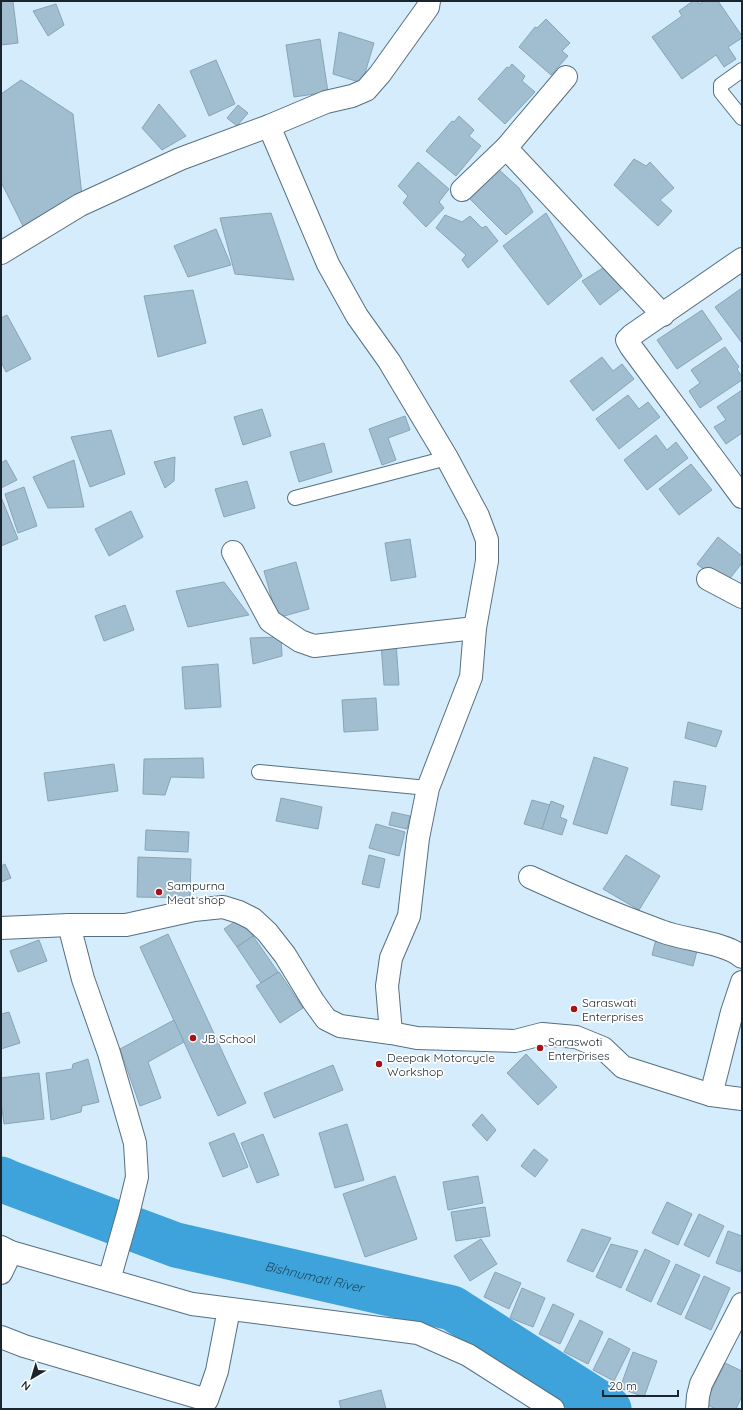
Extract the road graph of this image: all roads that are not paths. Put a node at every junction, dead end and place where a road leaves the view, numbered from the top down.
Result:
1 (429, 1) edge
2 (742, 70) edge
3 (566, 77) dead end
4 (742, 118) edge
5 (269, 126) junction
6 (506, 148) junction
7 (462, 190) dead end
8 (1, 253) edge
9 (742, 259) edge
10 (663, 314) junction
11 (447, 458) junction
12 (742, 497) edge
13 (295, 498) dead end
14 (233, 552) dead end
15 (708, 579) dead end
16 (742, 597) edge
17 (475, 628) junction
18 (259, 772) dead end
19 (428, 788) junction
20 (530, 877) dead end
21 (69, 925) junction
22 (1, 928) edge
23 (742, 957) edge
24 (742, 982) edge
25 (391, 1033) junction
26 (711, 1096) junction
27 (742, 1099) edge
28 (6, 1249) edge
29 (111, 1271) junction
30 (1, 1273) edge
31 (742, 1304) edge
32 (228, 1310) junction
33 (1, 1337) edge
34 (553, 1409) edge
35 (697, 1409) edge

1 - 5 street
2 - 4 lane
3 - 6 street
5 - 8 street
5 - 11 street
6 - 7 street
6 - 10 street
9 - 10 street
10 - 12 street
11 - 13 lane
11 - 17 street
14 - 17 street
15 - 16 street
17 - 19 street
18 - 19 lane
19 - 25 street
20 - 23 street
21 - 22 street
21 - 25 street
21 - 29 street
24 - 26 street
25 - 26 street
26 - 27 street
28 - 29 street
28 - 30 street
29 - 32 street
31 - 35 street
32 - 33 street
32 - 34 street

